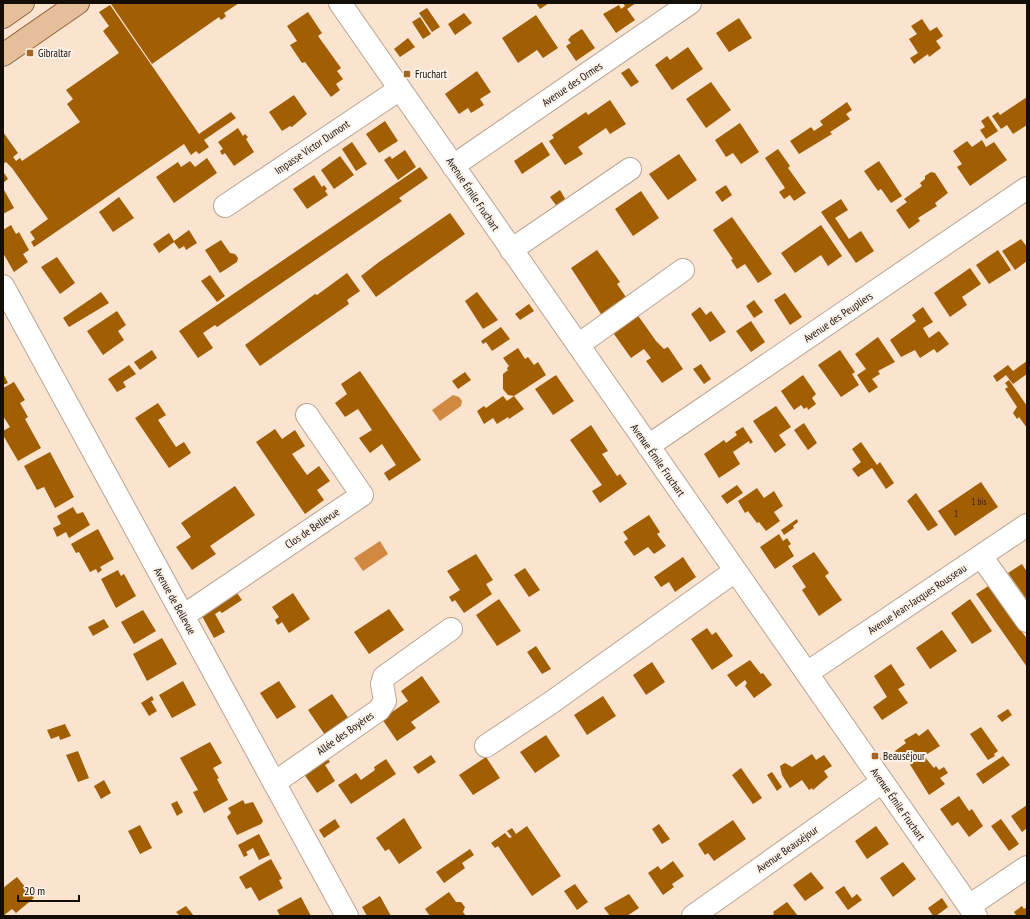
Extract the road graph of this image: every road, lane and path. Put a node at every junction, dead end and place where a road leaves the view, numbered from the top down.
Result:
1 (23, 3) edge
2 (78, 3) edge
3 (340, 3) edge
4 (679, 6) edge
5 (3, 17) edge
6 (3, 55) edge
7 (400, 88) junction
8 (453, 166) junction
9 (630, 169) dead end
10 (1027, 188) edge
11 (225, 206) dead end
12 (511, 250) junction
13 (683, 270) dead end
14 (3, 286) edge
15 (578, 345) junction
16 (307, 415) dead end
17 (648, 446) junction
18 (1027, 525) edge
19 (981, 556) junction
20 (735, 571) junction
21 (183, 616) junction
22 (1027, 621) edge
23 (451, 629) dead end
24 (807, 673) junction
25 (486, 746) dead end
26 (882, 782) junction
27 (274, 783) junction
28 (1027, 867) edge
29 (972, 911) edge
30 (347, 916) edge
31 (693, 916) edge

1 - 5 main road
2 - 6 main road
3 - 7 street, Avenue Émile Fruchart
4 - 8 street, Avenue des Ormes
7 - 8 street, Avenue Émile Fruchart
7 - 11 street, Impasse Victor Dumont
8 - 12 street, Avenue Émile Fruchart
9 - 12 street
10 - 17 street, Avenue des Peupliers
12 - 15 street, Avenue Émile Fruchart
13 - 15 street
14 - 21 street, Avenue de Bellevue
15 - 17 street, Avenue Émile Fruchart
16 - 21 street, Clos de Bellevue
17 - 20 street, Avenue Émile Fruchart
18 - 19 street, Avenue Jean-Jacques Rousseau
19 - 22 street
19 - 24 street, Avenue Jean-Jacques Rousseau
20 - 24 street, Avenue Émile Fruchart
20 - 25 street
21 - 27 street, Avenue de Bellevue
23 - 27 street, Allée des Boyères
24 - 26 street, Avenue Émile Fruchart
26 - 29 street, Avenue Émile Fruchart
26 - 31 street, Avenue Beauséjour
27 - 30 street, Avenue de Bellevue
28 - 29 street

